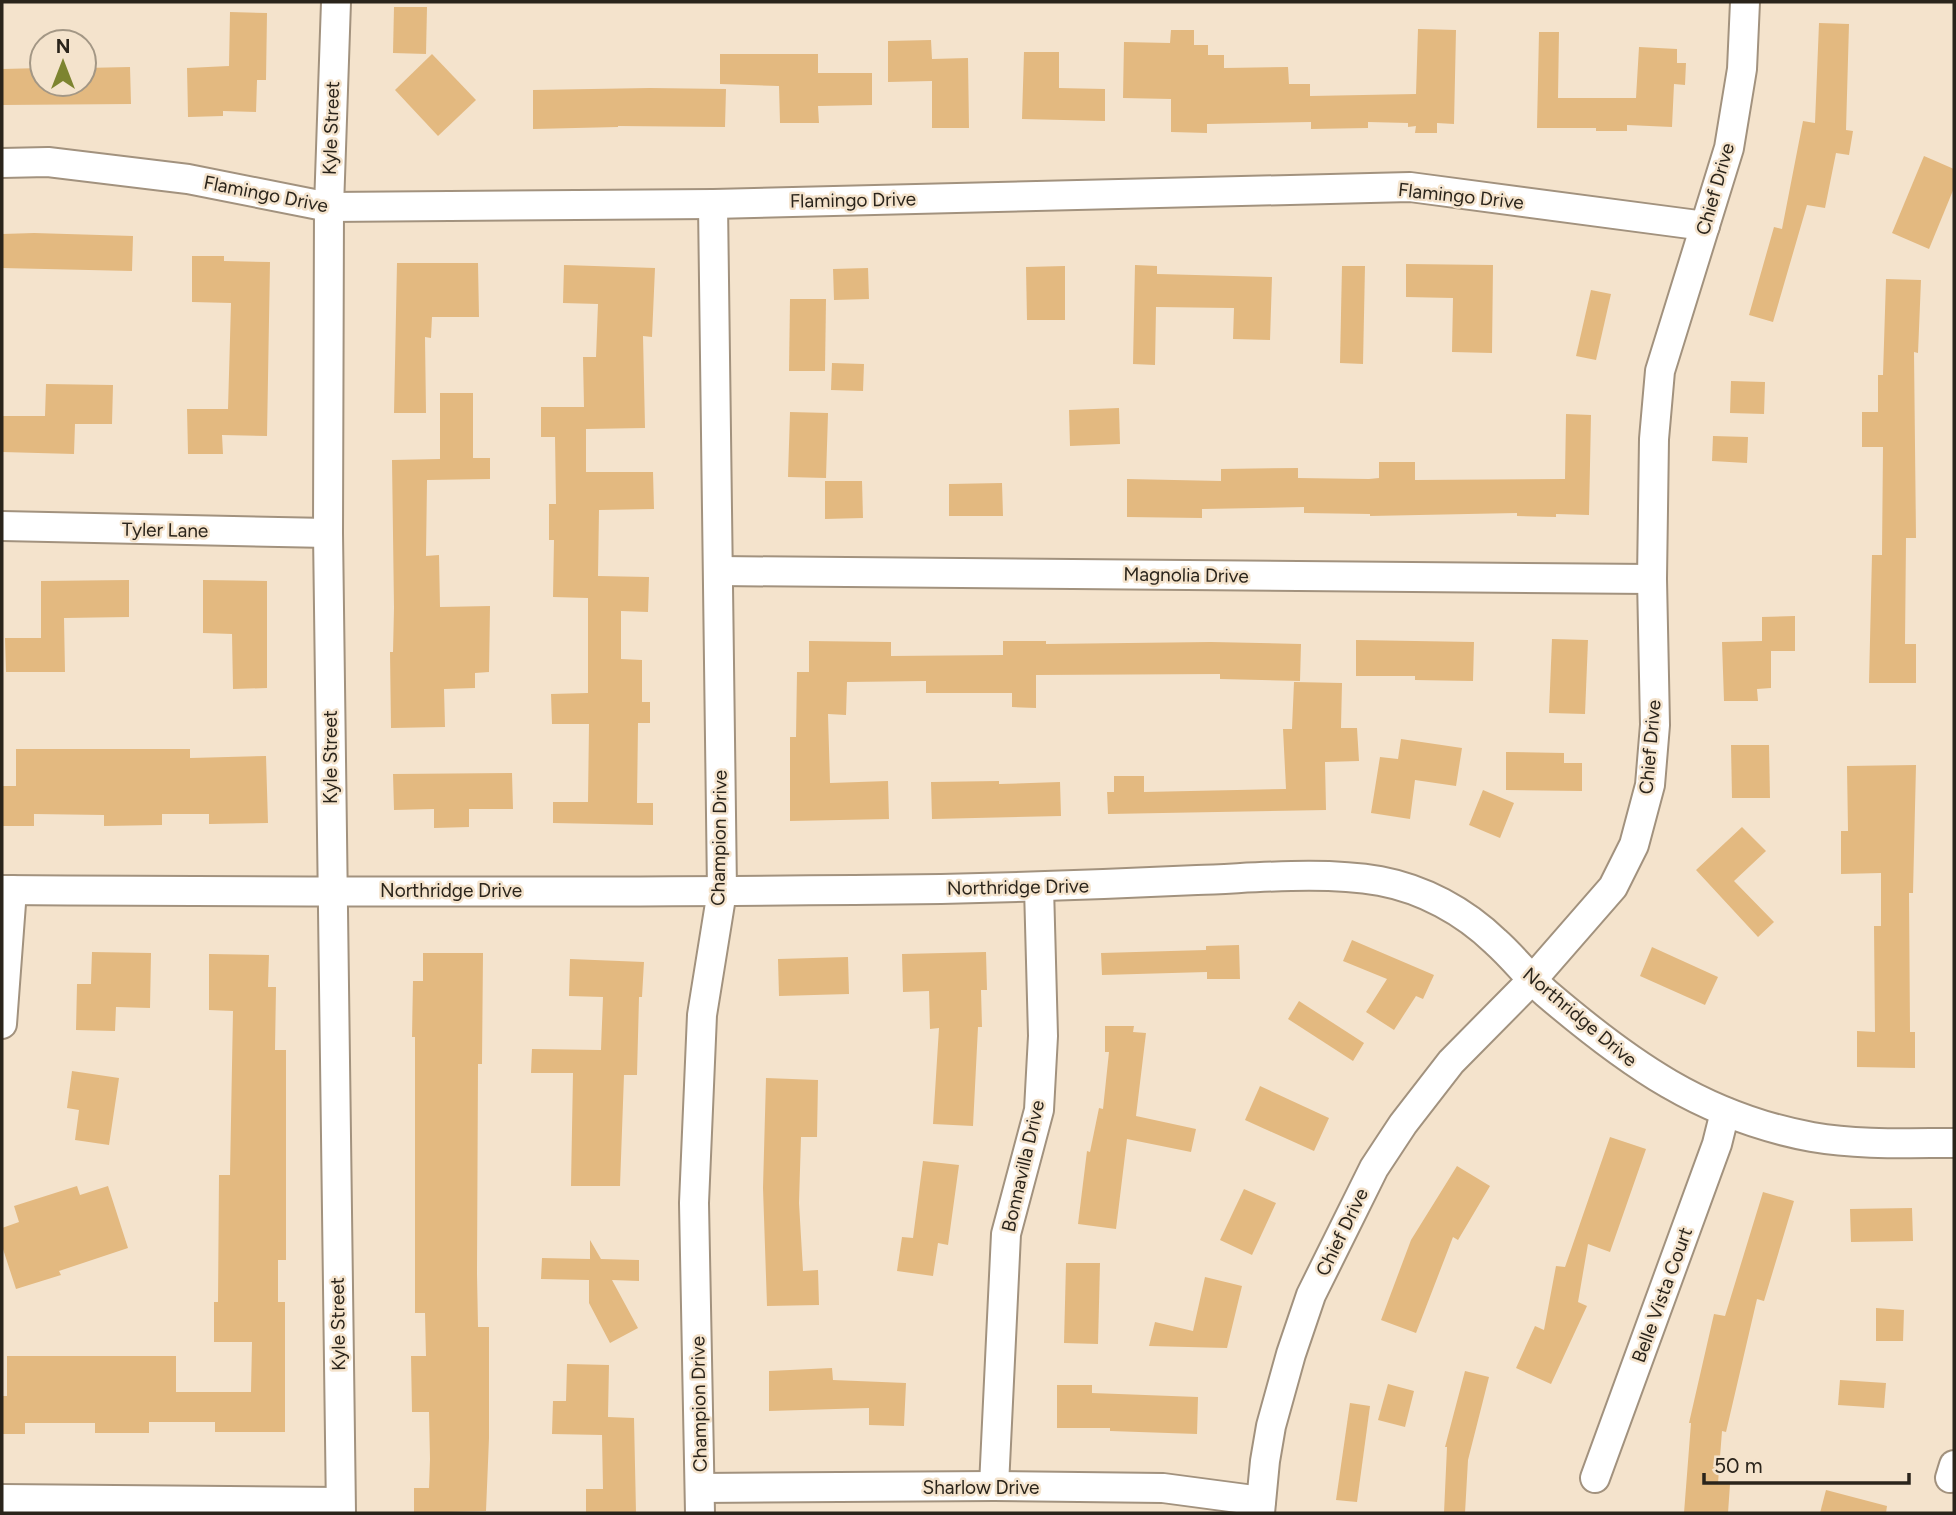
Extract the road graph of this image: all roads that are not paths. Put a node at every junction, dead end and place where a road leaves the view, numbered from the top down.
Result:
1 (336, 2) edge
2 (1745, 2) edge
3 (2, 163) edge
4 (713, 204) junction
5 (328, 207) junction
6 (1705, 226) junction
7 (2, 526) edge
8 (328, 533) junction
9 (719, 571) junction
10 (1652, 579) junction
11 (1039, 887) junction
12 (7, 890) edge
13 (331, 890) junction
14 (722, 891) junction
15 (1532, 980) junction
16 (2, 1024) edge
17 (1725, 1112) junction
18 (1954, 1143) edge
19 (1595, 1478) dead end
20 (994, 1486) junction
21 (2, 1499) edge
22 (700, 1501) edge
23 (1261, 1507) edge
24 (340, 1508) edge

1 - 5 street, Kyle Street
2 - 6 street, Chief Drive
3 - 5 street, Flamingo Drive
4 - 5 street, Flamingo Drive
4 - 6 street, Flamingo Drive
4 - 9 street, Champion Drive
5 - 8 street, Kyle Street
6 - 10 street, Chief Drive
7 - 8 street, Tyler Lane
8 - 13 street, Kyle Street
9 - 10 street, Magnolia Drive
9 - 14 street, Champion Drive
10 - 15 street, Chief Drive
11 - 14 street, Northridge Drive
11 - 15 street, Northridge Drive
11 - 20 street, Bonnavilla Drive
12 - 13 street, Northridge Drive
12 - 16 street
13 - 14 street, Northridge Drive
13 - 24 street, Kyle Street
14 - 22 street, Champion Drive
15 - 17 street, Northridge Drive
15 - 23 street, Chief Drive
17 - 18 street, Northridge Drive
17 - 19 street, Belle Vista Court
20 - 22 street, Sharlow Drive
20 - 23 street, Sharlow Drive
21 - 24 street

